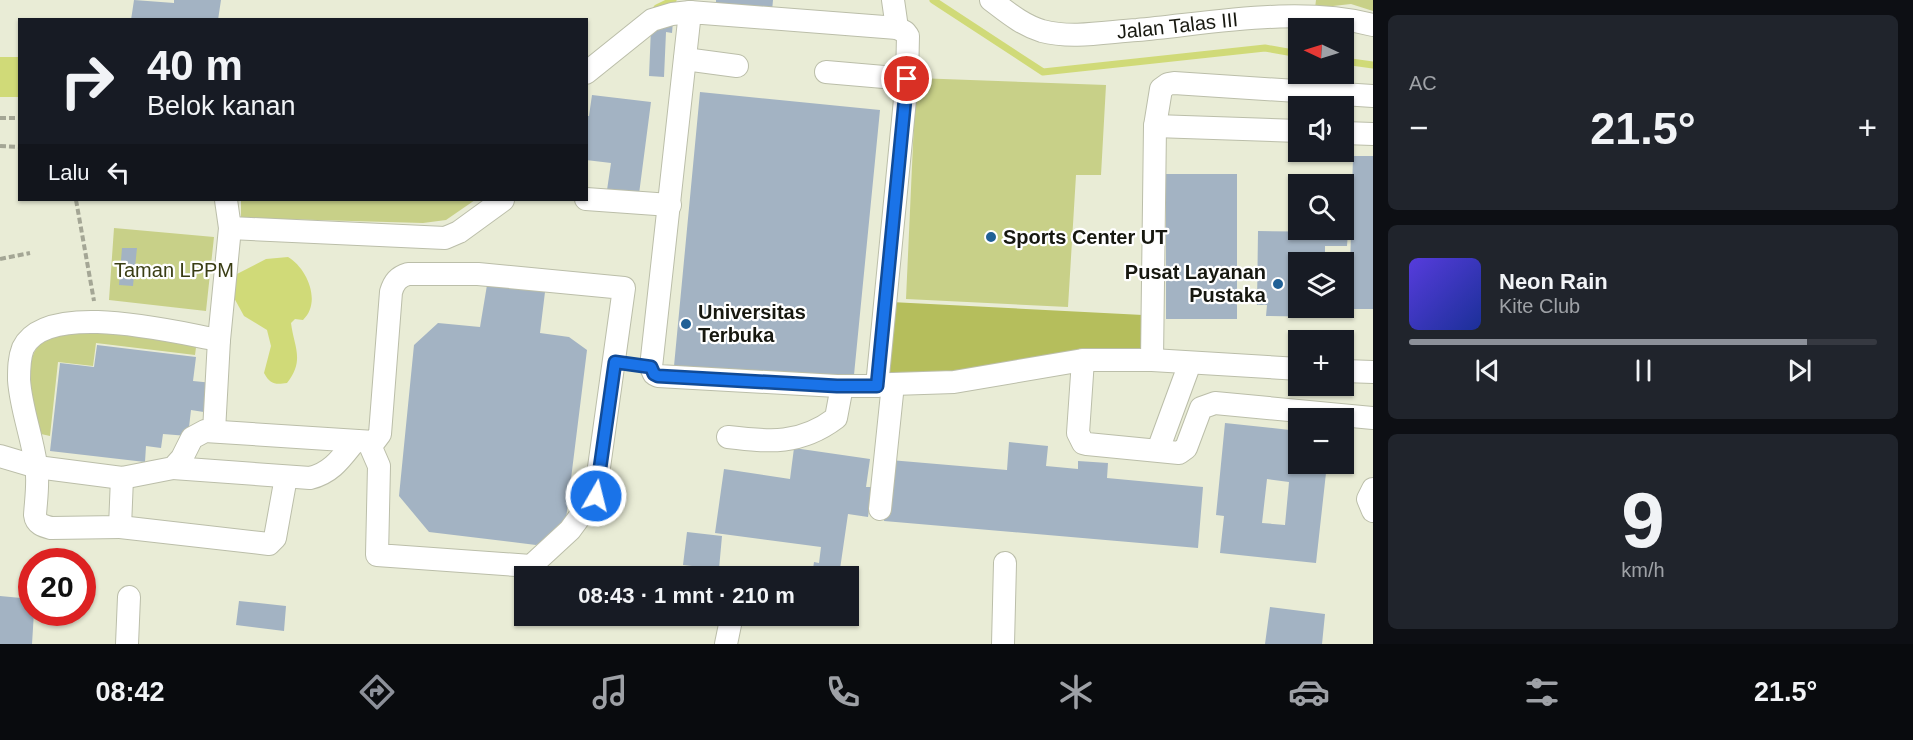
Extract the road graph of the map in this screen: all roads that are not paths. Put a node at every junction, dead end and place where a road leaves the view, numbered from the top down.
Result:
1 (893, 0) edge
2 (991, 0) edge
3 (690, 12) junction
4 (1373, 25) edge
5 (897, 28) junction
6 (685, 59) junction
7 (737, 66) dead end
8 (588, 71) edge
9 (826, 72) dead end
10 (907, 79) junction
11 (1373, 96) edge
12 (1288, 97) edge
13 (1354, 97) edge
14 (1155, 126) junction
15 (1288, 131) edge
16 (1354, 133) edge
17 (1373, 134) edge
18 (588, 199) edge
19 (226, 201) edge
20 (502, 201) edge
21 (670, 205) junction
22 (230, 228) junction
23 (219, 340) junction
24 (1083, 360) junction
25 (1152, 360) junction
26 (615, 362) junction
27 (1190, 363) junction
28 (651, 367) junction
29 (1288, 368) edge
30 (1354, 371) edge
31 (1373, 372) edge
32 (885, 385) junction
33 (842, 386) junction
34 (1373, 418) edge
35 (214, 431) junction
36 (728, 438) dead end
37 (362, 442) junction
38 (1158, 450) junction
39 (0, 456) edge
40 (37, 467) junction
41 (173, 468) junction
42 (286, 477) junction
43 (122, 478) junction
44 (1373, 489) edge
45 (880, 509) dead end
46 (1373, 511) edge
47 (120, 527) junction
48 (1005, 563) dead end
49 (129, 597) dead end
50 (730, 626) edge
51 (127, 644) edge
52 (726, 644) edge
53 (1003, 644) edge

1 - 5 street
2 - 4 street, Jalan Talas III
3 - 5 street
3 - 6 street
3 - 8 street
5 - 10 street
6 - 7 street
6 - 21 street
9 - 10 street
10 - 32 street
11 - 13 street
12 - 14 street
14 - 15 street
14 - 25 street
16 - 17 street
18 - 21 street
19 - 22 street
20 - 22 street
21 - 28 street
22 - 23 street
23 - 35 street
23 - 40 street
24 - 25 street
24 - 32 street
24 - 38 street
25 - 27 street
26 - 28 street
26 - 37 street
26 - 37 street
27 - 29 street
27 - 38 street
28 - 33 street
30 - 31 street
32 - 33 street
32 - 45 street
33 - 36 street
34 - 38 street
35 - 37 street
35 - 41 street
37 - 42 street
39 - 40 street
40 - 43 street
40 - 47 street
41 - 42 street
41 - 43 street
42 - 47 street
43 - 47 street
44 - 46 street
48 - 53 street
49 - 51 street
50 - 52 street

